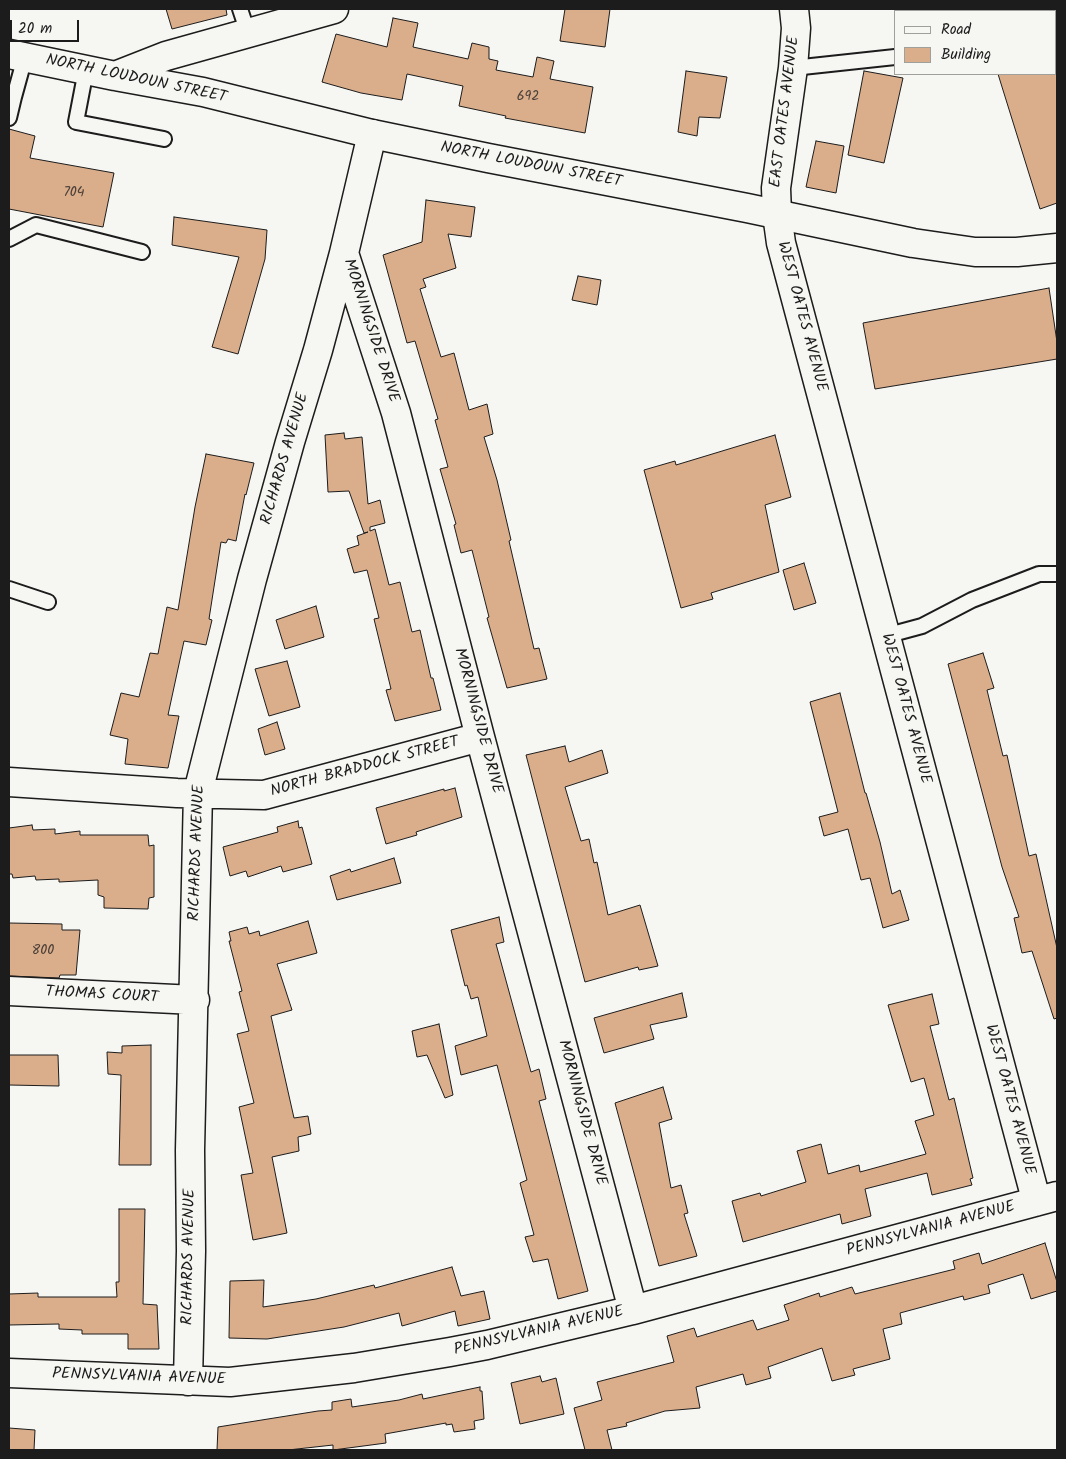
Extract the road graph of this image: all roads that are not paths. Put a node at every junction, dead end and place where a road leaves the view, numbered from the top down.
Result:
1 (334, 9) edge
2 (794, 9) edge
3 (244, 21) edge
4 (177, 53) junction
5 (17, 55) edge
6 (894, 58) edge
7 (793, 68) junction
8 (86, 70) junction
9 (115, 76) junction
10 (172, 86) junction
11 (11, 97) edge
12 (9, 118) edge
13 (372, 134) junction
14 (164, 138) dead end
15 (777, 214) junction
16 (9, 239) edge
17 (1057, 248) edge
18 (142, 252) dead end
19 (344, 253) junction
20 (1057, 574) edge
21 (9, 589) edge
22 (48, 602) dead end
23 (885, 636) junction
24 (480, 737) junction
25 (9, 782) edge
26 (198, 792) junction
27 (9, 991) edge
28 (195, 1000) junction
29 (1046, 1199) edge
30 (633, 1310) junction
31 (9, 1373) edge
32 (188, 1381) junction

1 - 3 street
2 - 7 street, EAST OATES AVENUE
3 - 4 street
4 - 9 street
4 - 10 street
5 - 8 street, NORTH LOUDOUN STREET
5 - 11 lane
6 - 7 lane
7 - 15 street, EAST OATES AVENUE
8 - 9 street, NORTH LOUDOUN STREET
8 - 14 lane
9 - 10 street, NORTH LOUDOUN STREET
10 - 13 street, NORTH LOUDOUN STREET
11 - 12 lane
13 - 15 street, NORTH LOUDOUN STREET
13 - 19 street, MORNINGSIDE DRIVE
15 - 17 street, NORTH LOUDOUN STREET
15 - 23 street, WEST OATES AVENUE
16 - 18 lane
19 - 24 street, MORNINGSIDE DRIVE
19 - 26 street, RICHARDS AVENUE
20 - 23 lane
21 - 22 lane
23 - 29 street, WEST OATES AVENUE
24 - 26 street, NORTH BRADDOCK STREET
24 - 30 street, MORNINGSIDE DRIVE
25 - 26 street, NORTH BRADDOCK STREET
26 - 28 street, RICHARDS AVENUE
27 - 28 street, THOMAS COURT
28 - 32 street, RICHARDS AVENUE
29 - 30 street, PENNSYLVANIA AVENUE
30 - 32 street, PENNSYLVANIA AVENUE
31 - 32 street, PENNSYLVANIA AVENUE

